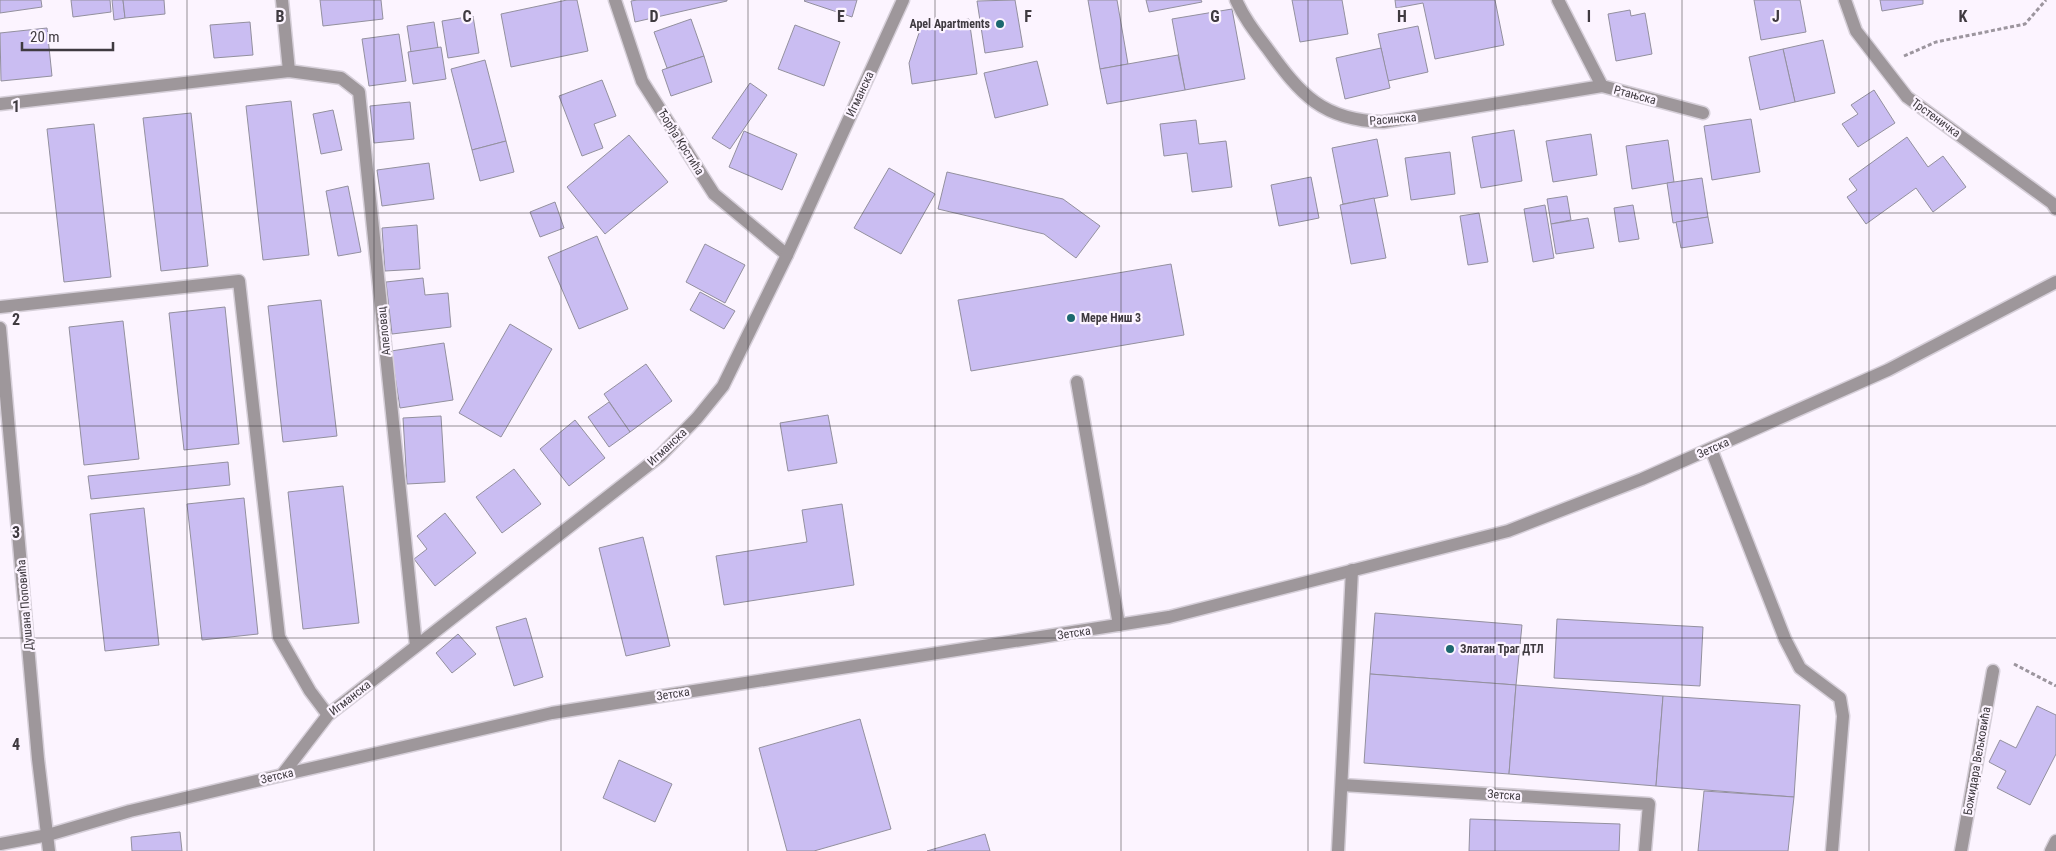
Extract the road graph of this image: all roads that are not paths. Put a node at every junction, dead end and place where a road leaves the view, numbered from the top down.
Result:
1 (282, 0) edge
2 (615, 0) edge
3 (903, 0) edge
4 (1236, 0) edge
5 (1558, 0) edge
6 (1846, 0) edge
7 (289, 71) junction
8 (1602, 86) junction
9 (0, 104) edge
10 (1702, 113) dead end
11 (2056, 209) edge
12 (787, 255) junction
13 (2056, 282) edge
14 (0, 306) edge
15 (0, 328) edge
16 (1077, 382) dead end
17 (1711, 449) junction
18 (1352, 570) junction
19 (1119, 625) junction
20 (416, 646) junction
21 (1993, 671) dead end
22 (328, 715) junction
23 (282, 775) junction
24 (1342, 785) junction
25 (48, 835) junction
26 (2056, 841) edge
27 (0, 844) edge
28 (49, 851) edge
29 (1338, 851) edge
30 (1645, 851) edge
31 (1832, 851) edge
32 (1961, 851) edge
33 (2051, 851) edge

1 - 7 street
2 - 12 street, Ђорђа Крстића
3 - 12 street, Игманска
4 - 8 street, Расинска
5 - 8 street, Ртањска
6 - 11 street, Трстеничка
7 - 9 street, Апеловац
7 - 20 street, Апеловац
8 - 10 street, Ртањска
12 - 20 street, Игманска
13 - 17 street, Зетска
14 - 22 street
15 - 25 street, Душана Поповића
16 - 19 street
17 - 18 street, Зетска
17 - 31 street
18 - 19 street, Зетска
18 - 24 street
19 - 23 street, Зетска
20 - 22 street, Игманска
21 - 32 street, Божидара Вељковића
22 - 23 street, Игманска
23 - 25 street, Зетска
24 - 29 street
24 - 30 street, Зетска
25 - 27 street, Зетска
25 - 28 street, Душана Поповића
26 - 33 street

